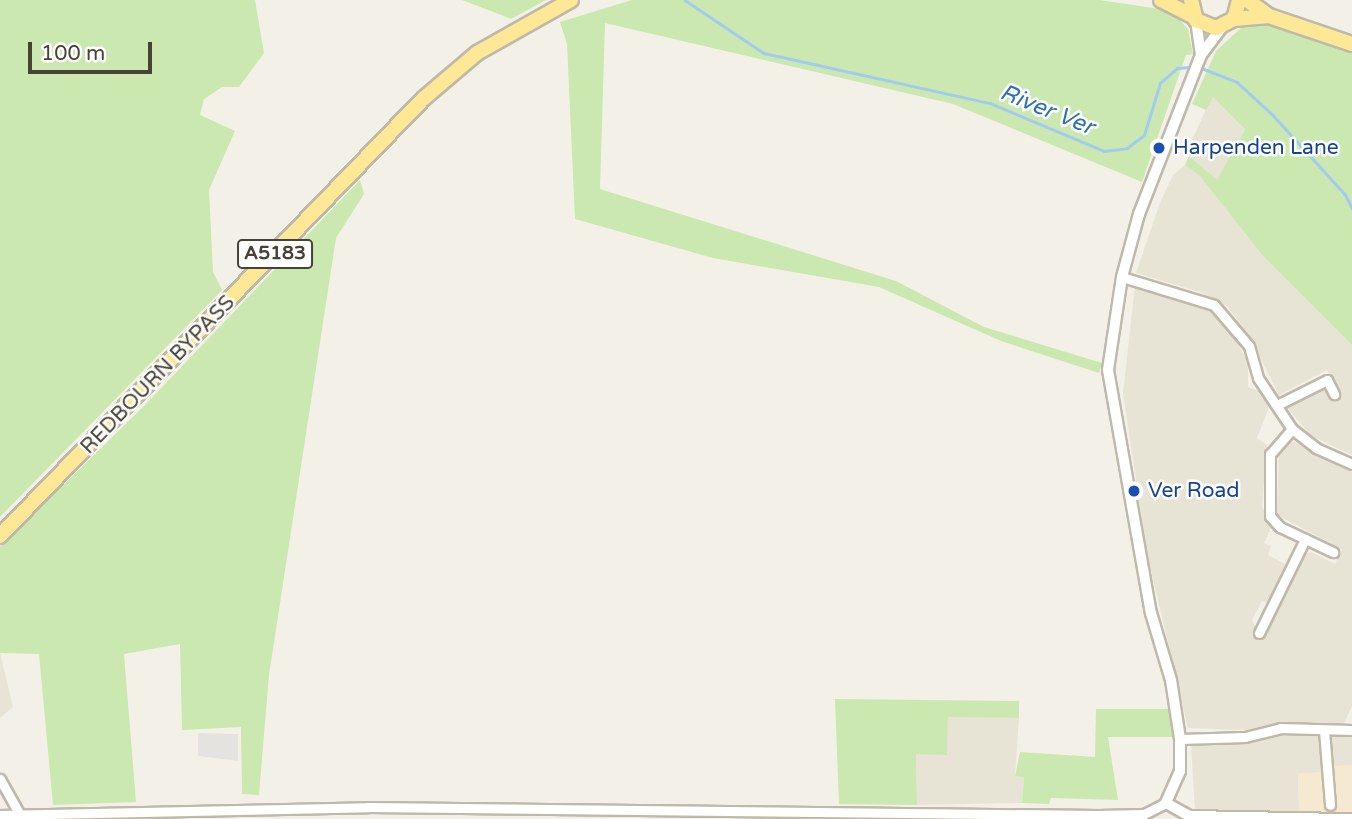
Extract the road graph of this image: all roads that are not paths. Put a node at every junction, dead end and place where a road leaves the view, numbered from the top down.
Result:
1 (571, 0) edge
2 (1161, 0) edge
3 (1191, 0) edge
4 (1239, 0) edge
5 (1247, 0) edge
6 (1269, 16) junction
7 (1195, 18) junction
8 (1228, 23) junction
9 (1352, 44) edge
10 (1199, 59) junction
11 (1122, 277) junction
12 (1334, 394) dead end
13 (1277, 405) junction
14 (1292, 429) junction
15 (1352, 464) edge
16 (0, 536) edge
17 (1305, 539) junction
18 (1333, 552) dead end
19 (1259, 634) dead end
20 (1351, 727) edge
21 (1324, 730) junction
22 (1180, 738) junction
23 (0, 779) edge
24 (1166, 803) junction
25 (1330, 811) edge
26 (438, 814) edge
27 (0, 815) edge
28 (20, 815) junction
29 (559, 815) edge
30 (668, 816) edge
31 (739, 816) edge
32 (906, 817) edge
33 (1239, 818) edge
34 (1352, 819) edge

1 - 16 main road, REDBOURN BYPASS / A5183
2 - 7 main road
3 - 7 main road
4 - 8 main road
5 - 6 main road
6 - 8 main road
6 - 9 main road
7 - 8 main road
7 - 10 street
8 - 10 street
10 - 11 street
11 - 13 street
11 - 22 street
12 - 13 street
13 - 14 street
14 - 15 street
14 - 17 street
17 - 18 street
17 - 19 street
20 - 21 street
21 - 22 street
21 - 25 street
22 - 24 street
23 - 28 street
24 - 32 street
24 - 33 street
25 - 33 street
25 - 34 street
26 - 28 street
26 - 29 street
27 - 28 street
29 - 30 street
30 - 31 street
31 - 32 street

